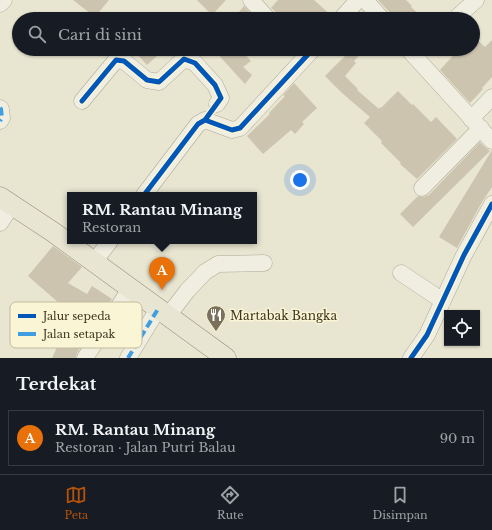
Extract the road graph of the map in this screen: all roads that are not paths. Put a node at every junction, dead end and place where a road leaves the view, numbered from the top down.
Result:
1 (4, 0) edge
2 (251, 0) edge
3 (358, 0) edge
4 (365, 0) edge
5 (476, 0) edge
6 (0, 4) edge
7 (262, 12) edge
8 (347, 12) edge
9 (376, 12) edge
10 (463, 12) edge
11 (301, 56) edge
12 (418, 56) edge
13 (492, 97) edge
14 (82, 101) dead end
15 (0, 108) edge
16 (211, 112) junction
17 (0, 121) edge
18 (476, 124) junction
19 (492, 141) edge
20 (422, 188) dead end
21 (146, 192) edge
22 (6, 201) edge
23 (492, 204) edge
24 (0, 223) edge
25 (67, 243) edge
26 (69, 244) edge
27 (108, 244) edge
28 (94, 262) junction
29 (264, 263) dead end
30 (401, 273) dead end
31 (130, 289) junction
32 (443, 301) junction
33 (122, 302) edge
34 (163, 312) junction
35 (142, 340) edge
36 (92, 348) edge
37 (136, 348) edge
38 (85, 358) edge
39 (128, 358) edge
40 (226, 358) edge
41 (411, 358) edge

1 - 6 street
2 - 7 street
3 - 8 street
4 - 9 street
5 - 10 street
11 - 16 street
12 - 18 street
13 - 18 street
14 - 16 street
15 - 17 street
16 - 21 street
18 - 19 street
18 - 20 street
22 - 24 street
22 - 25 main road
23 - 32 street
26 - 28 main road
27 - 28 street
28 - 31 main road
29 - 34 street
30 - 32 street
31 - 33 street
31 - 34 main road
32 - 41 street
34 - 35 street
34 - 40 main road
36 - 38 street
37 - 39 street

